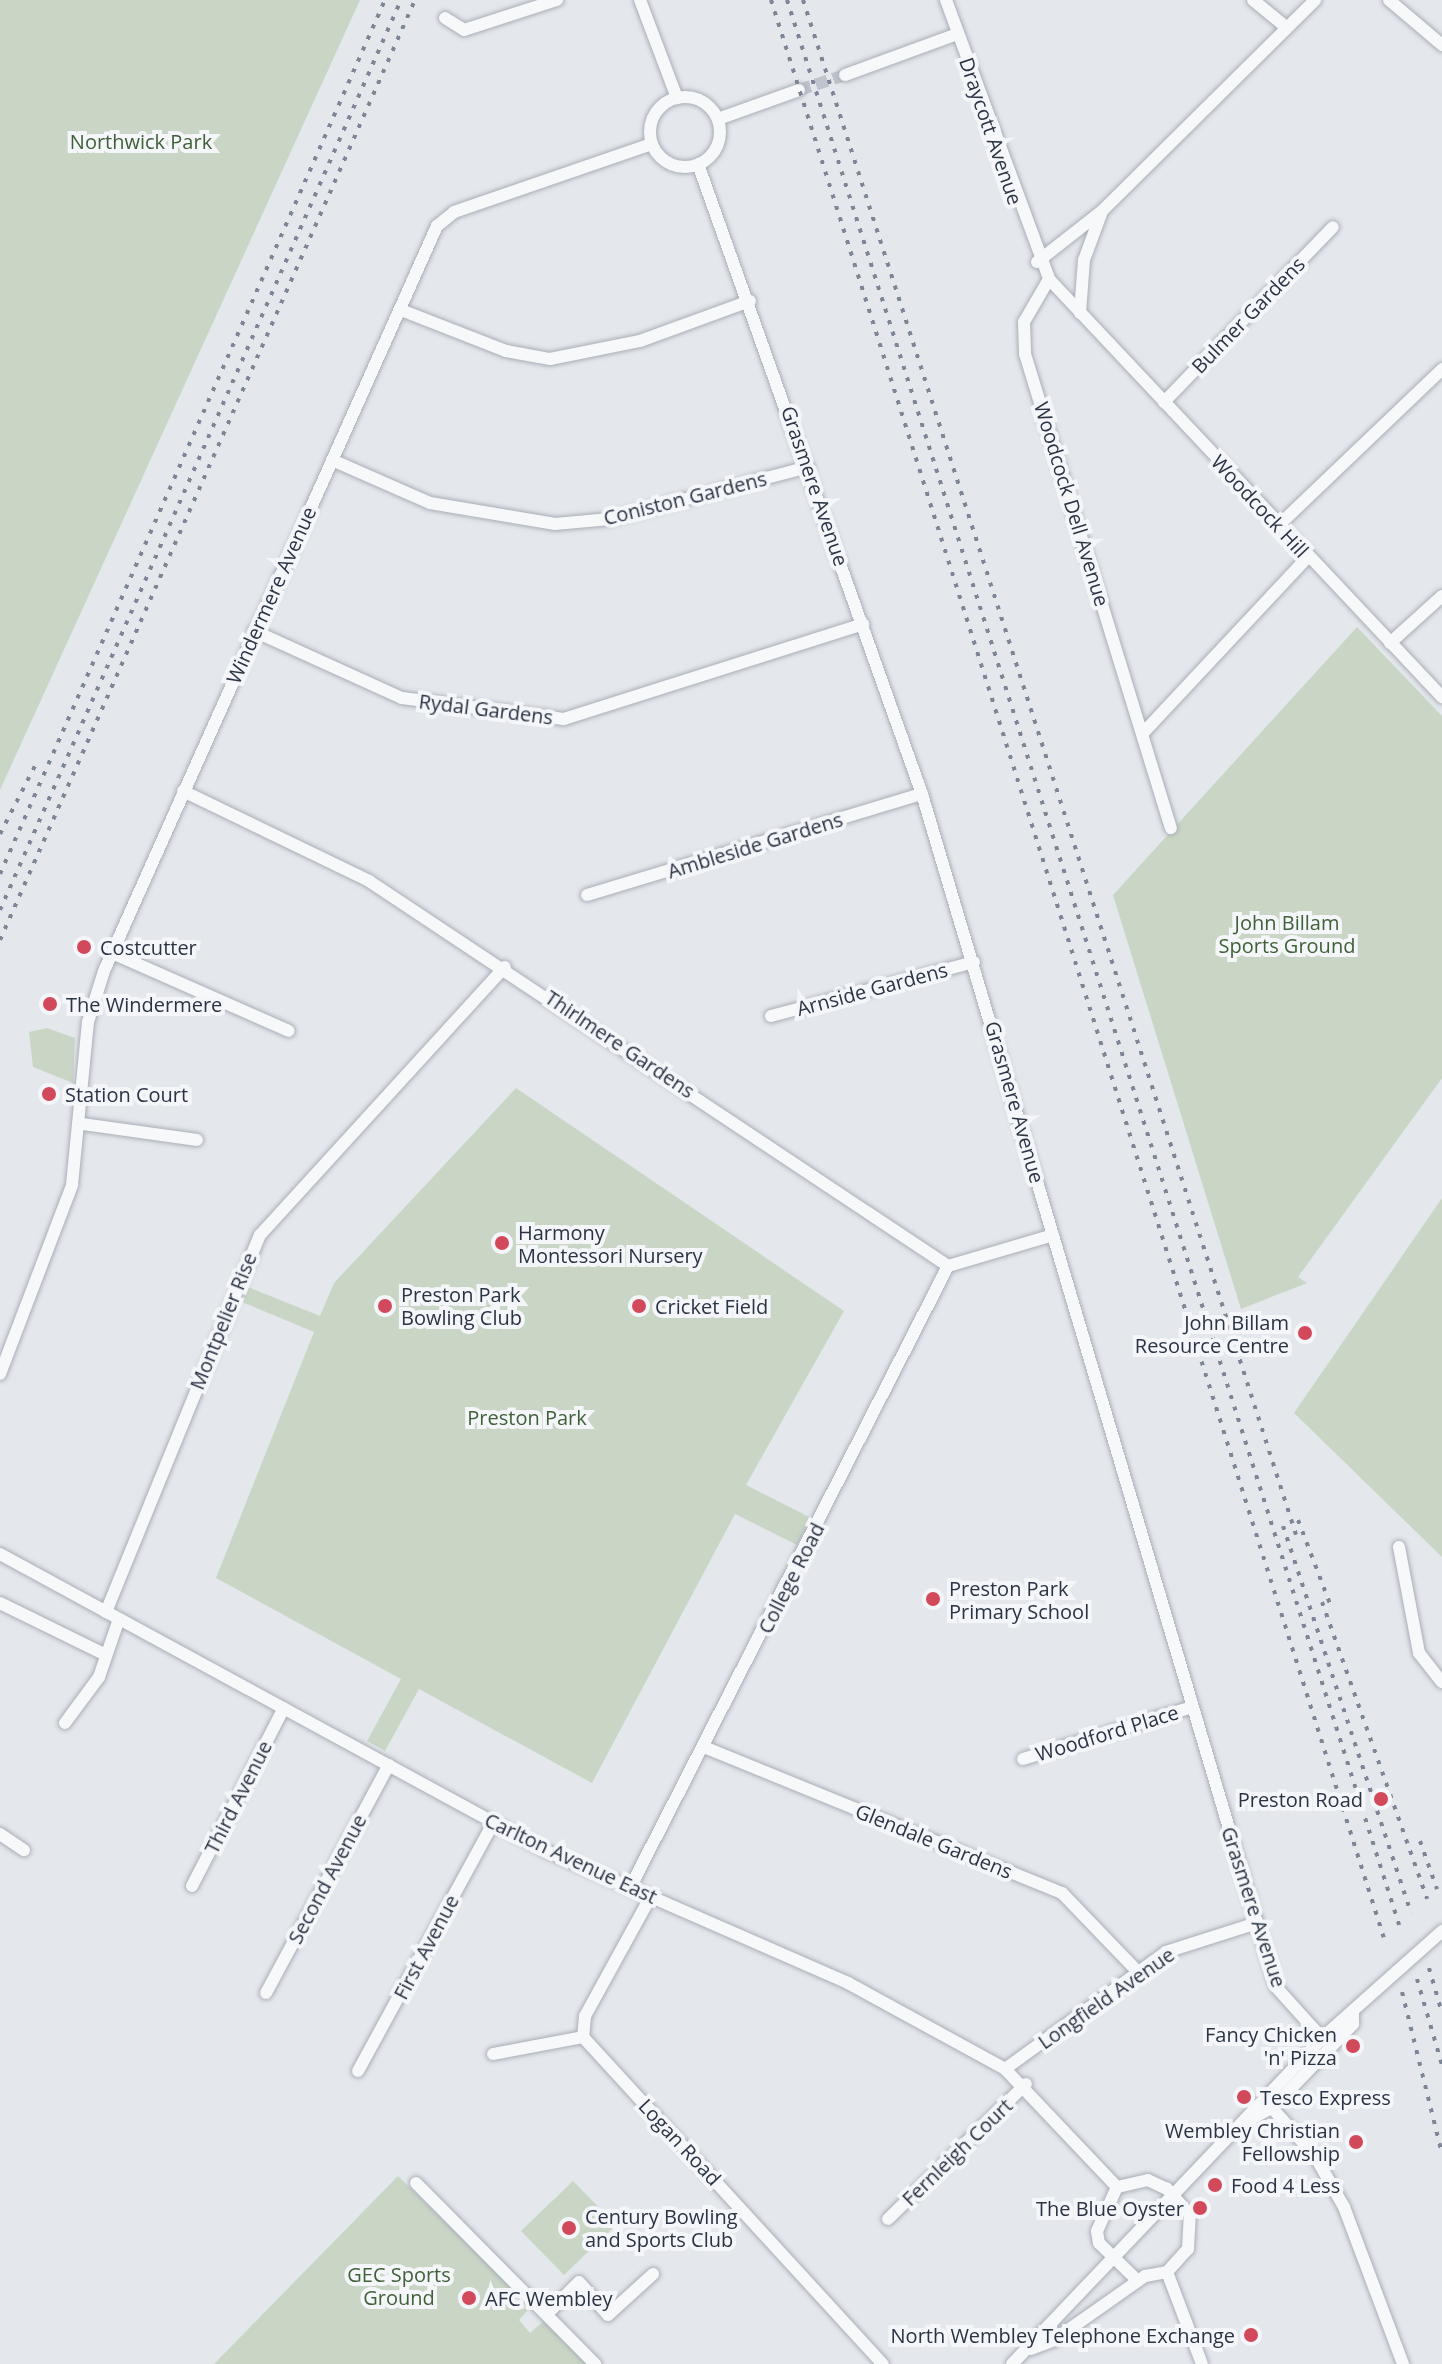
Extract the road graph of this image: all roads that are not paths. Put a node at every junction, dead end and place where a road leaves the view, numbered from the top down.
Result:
1 (557, 0) edge
2 (640, 0) edge
3 (946, 0) edge
4 (1253, 0) edge
5 (1315, 0) edge
6 (1389, 0) edge
7 (445, 18) dead end
8 (1286, 27) junction
9 (957, 34) junction
10 (1442, 45) edge
11 (845, 75) tunnel mouth
12 (799, 90) tunnel mouth
13 (677, 98) junction
14 (718, 119) junction
15 (652, 144) junction
16 (698, 164) junction
17 (1102, 211) junction
18 (1333, 227) dead end
19 (1037, 262) junction
20 (1049, 279) junction
21 (750, 301) junction
22 (401, 310) junction
23 (1080, 313) junction
24 (1442, 369) edge
25 (1164, 402) junction
26 (332, 460) junction
27 (808, 467) junction
28 (1279, 525) junction
29 (1308, 557) junction
30 (1442, 596) edge
31 (863, 624) junction
32 (254, 631) junction
33 (1390, 643) junction
34 (1442, 697) edge
35 (1144, 732) junction
36 (183, 791) junction
37 (922, 794) junction
38 (1171, 828) dead end
39 (587, 895) dead end
40 (112, 953) junction
41 (974, 962) junction
42 (505, 967) junction
43 (771, 1016) dead end
44 (289, 1031) dead end
45 (82, 1124) junction
46 (197, 1140) dead end
47 (1053, 1235) junction
48 (948, 1266) junction
49 (0, 1374) edge
50 (1399, 1547) dead end
51 (0, 1554) edge
52 (0, 1603) edge
53 (106, 1612) junction
54 (119, 1619) junction
55 (104, 1654) junction
56 (1442, 1682) edge
57 (1192, 1707) junction
58 (284, 1708) junction
59 (65, 1723) dead end
60 (704, 1747) junction
61 (1023, 1759) dead end
62 (389, 1765) junction
63 (493, 1823) junction
64 (0, 1834) edge
65 (24, 1850) dead end
66 (192, 1886) dead end
67 (630, 1888) junction
68 (651, 1896) junction
69 (1257, 1923) junction
70 (1442, 1931) edge
71 (1138, 1972) junction
72 (266, 1993) dead end
73 (1353, 2013) junction
74 (583, 2037) junction
75 (1322, 2038) junction
76 (493, 2054) dead end
77 (1005, 2069) junction
78 (358, 2071) dead end
79 (1026, 2084) junction
80 (1272, 2108) junction
81 (1249, 2120) junction
82 (416, 2183) dead end
83 (1117, 2187) junction
84 (1175, 2196) junction
85 (888, 2219) dead end
86 (1114, 2260) junction
87 (1167, 2272) junction
88 (653, 2274) dead end
89 (1138, 2281) junction
90 (549, 2312) junction
91 (1024, 2351) junction
92 (595, 2364) edge
93 (883, 2364) edge
94 (1012, 2364) edge
95 (1202, 2364) edge
96 (1403, 2364) edge

1 - 7 street
2 - 13 street
3 - 9 street, Draycott Avenue
4 - 8 street
5 - 8 street
6 - 10 street
8 - 17 street
9 - 11 street
9 - 19 street, Draycott Avenue
12 - 14 street
13 - 14 street
13 - 15 street
14 - 16 street
15 - 16 street
15 - 22 street, Windermere Avenue
16 - 21 street, Grasmere Avenue
17 - 19 street
17 - 23 street
18 - 25 street, Bulmer Gardens
19 - 20 street, Woodcock Hill
20 - 23 street, Woodcock Hill
20 - 35 street, Woodcock Dell Avenue
21 - 22 street
21 - 27 street, Grasmere Avenue
22 - 26 street, Windermere Avenue
23 - 25 street, Woodcock Hill
24 - 28 street
25 - 28 street, Woodcock Hill
26 - 27 street, Coniston Gardens
26 - 32 street, Windermere Avenue
27 - 31 street, Grasmere Avenue
28 - 29 street, Woodcock Hill
29 - 33 street, Woodcock Hill
29 - 35 street
30 - 33 street
31 - 32 street, Rydal Gardens
31 - 37 street, Grasmere Avenue
32 - 36 street, Windermere Avenue
33 - 34 street, Woodcock Hill
35 - 38 street, Woodcock Dell Avenue
36 - 40 street, Windermere Avenue
36 - 42 street, Thirlmere Gardens
37 - 39 street, Ambleside Gardens
37 - 41 street, Grasmere Avenue
40 - 44 street
40 - 45 street, Windermere Avenue
41 - 43 street, Arnside Gardens
41 - 47 street, Grasmere Avenue
42 - 48 street, Thirlmere Gardens
42 - 53 street, Montpelier Rise
45 - 46 street
45 - 49 street, Windermere Avenue
47 - 48 street
47 - 57 street, Grasmere Avenue
48 - 60 street, College Road
50 - 56 street
51 - 53 street, Carlton Avenue East
52 - 55 street
53 - 54 street, Carlton Avenue East
54 - 55 street
54 - 58 street, Carlton Avenue East
55 - 59 street
57 - 61 street, Woodford Place
57 - 69 street, Grasmere Avenue
58 - 62 street, Carlton Avenue East
58 - 66 street, Third Avenue
60 - 67 street, College Road
60 - 71 street, Glendale Gardens
62 - 63 street, Carlton Avenue East
62 - 72 street, Second Avenue
63 - 67 street, Carlton Avenue East
63 - 78 street, First Avenue
64 - 65 street
67 - 68 street, Carlton Avenue East
68 - 74 street
68 - 77 street, Carlton Avenue East
69 - 71 street, Longfield Avenue
69 - 75 street, Grasmere Avenue
70 - 73 street
71 - 77 street, Longfield Avenue
73 - 75 street
73 - 80 street
74 - 76 street
74 - 93 street, Logan Road
75 - 81 street
77 - 79 street, Carlton Avenue East
79 - 83 street, Carlton Avenue East
79 - 85 street, Fernleigh Court
80 - 81 street
80 - 96 street
81 - 84 street
82 - 90 street
83 - 84 street
83 - 86 street
84 - 86 street
84 - 87 street
86 - 89 street
86 - 91 street
87 - 89 street
87 - 95 street
88 - 90 street
89 - 91 street
90 - 92 street
91 - 94 street

